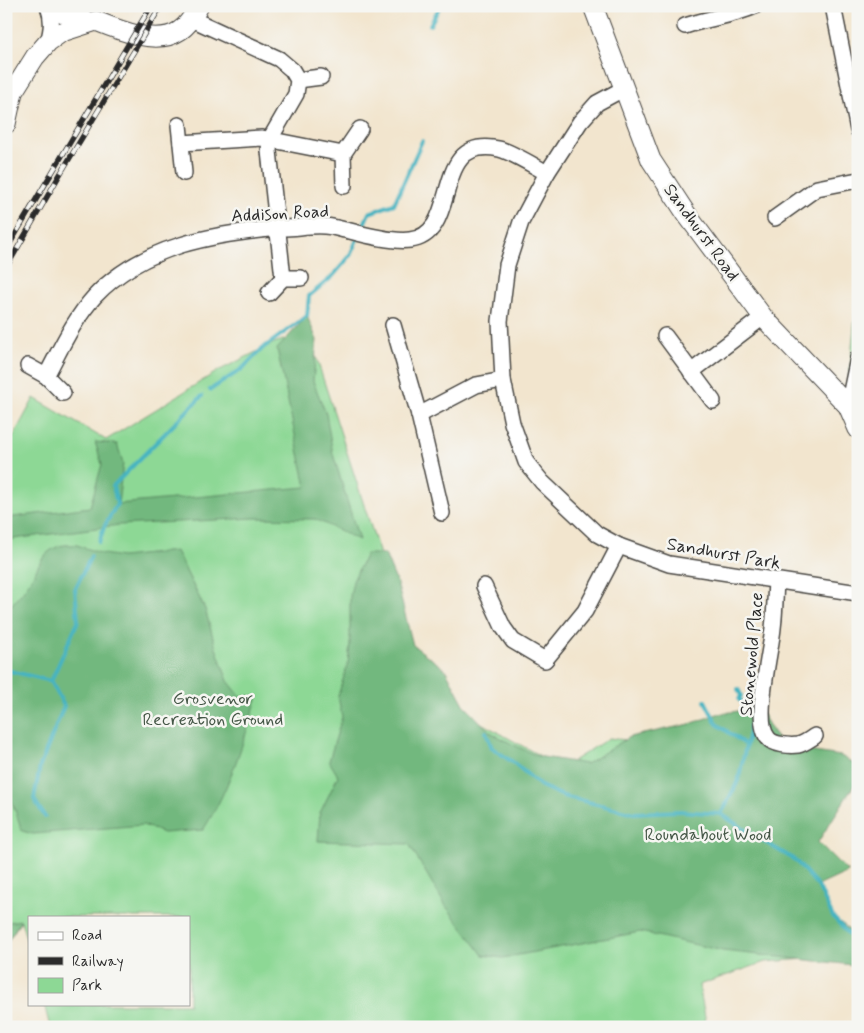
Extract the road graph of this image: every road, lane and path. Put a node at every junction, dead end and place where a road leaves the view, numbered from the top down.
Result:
1 (49, 6) edge
2 (593, 6) edge
3 (755, 6) edge
4 (833, 6) edge
5 (195, 12) edge
6 (98, 14) edge
7 (685, 26) dead end
8 (48, 42) junction
9 (321, 77) dead end
10 (298, 80) junction
11 (623, 89) junction
12 (6, 123) edge
13 (179, 125) dead end
14 (360, 129) dead end
15 (858, 130) edge
16 (270, 139) junction
17 (181, 143) junction
18 (343, 154) junction
19 (184, 173) dead end
20 (547, 173) junction
21 (858, 180) edge
22 (344, 186) dead end
23 (775, 218) dead end
24 (279, 229) junction
25 (283, 278) junction
26 (302, 278) dead end
27 (269, 293) dead end
28 (763, 317) junction
29 (393, 325) dead end
30 (665, 336) dead end
31 (858, 358) edge
32 (28, 366) dead end
33 (691, 372) junction
34 (46, 376) junction
35 (503, 380) junction
36 (63, 392) dead end
37 (713, 402) dead end
38 (848, 406) junction
39 (419, 415) junction
40 (858, 429) edge
41 (442, 513) dead end
42 (619, 546) junction
43 (776, 581) junction
44 (484, 586) dead end
45 (858, 593) edge
46 (815, 736) dead end

1 - 6 street
1 - 8 street
2 - 11 street, Sandhurst Road
3 - 7 street
4 - 15 street
5 - 6 street
5 - 10 street
6 - 8 street
8 - 12 street
9 - 10 street
10 - 16 street
11 - 20 street, Sandhurst Park
11 - 28 street, Sandhurst Road
13 - 17 street
14 - 18 street
16 - 17 street
16 - 18 street
16 - 24 street
17 - 19 street
18 - 22 street
20 - 24 street, Addison Road
20 - 35 street, Sandhurst Park
21 - 23 street
24 - 25 street
24 - 34 street, Addison Road
25 - 26 street
25 - 27 street
28 - 33 street
28 - 38 street, Sandhurst Road
29 - 39 street
30 - 33 street
31 - 38 street
32 - 34 street
33 - 37 street
34 - 36 street
35 - 39 street
35 - 42 street, Sandhurst Park
38 - 40 street, Sandhurst Road
39 - 41 street
42 - 43 street, Sandhurst Park
42 - 44 street
43 - 45 street, Sandhurst Park
43 - 46 street, Stonewold Place

